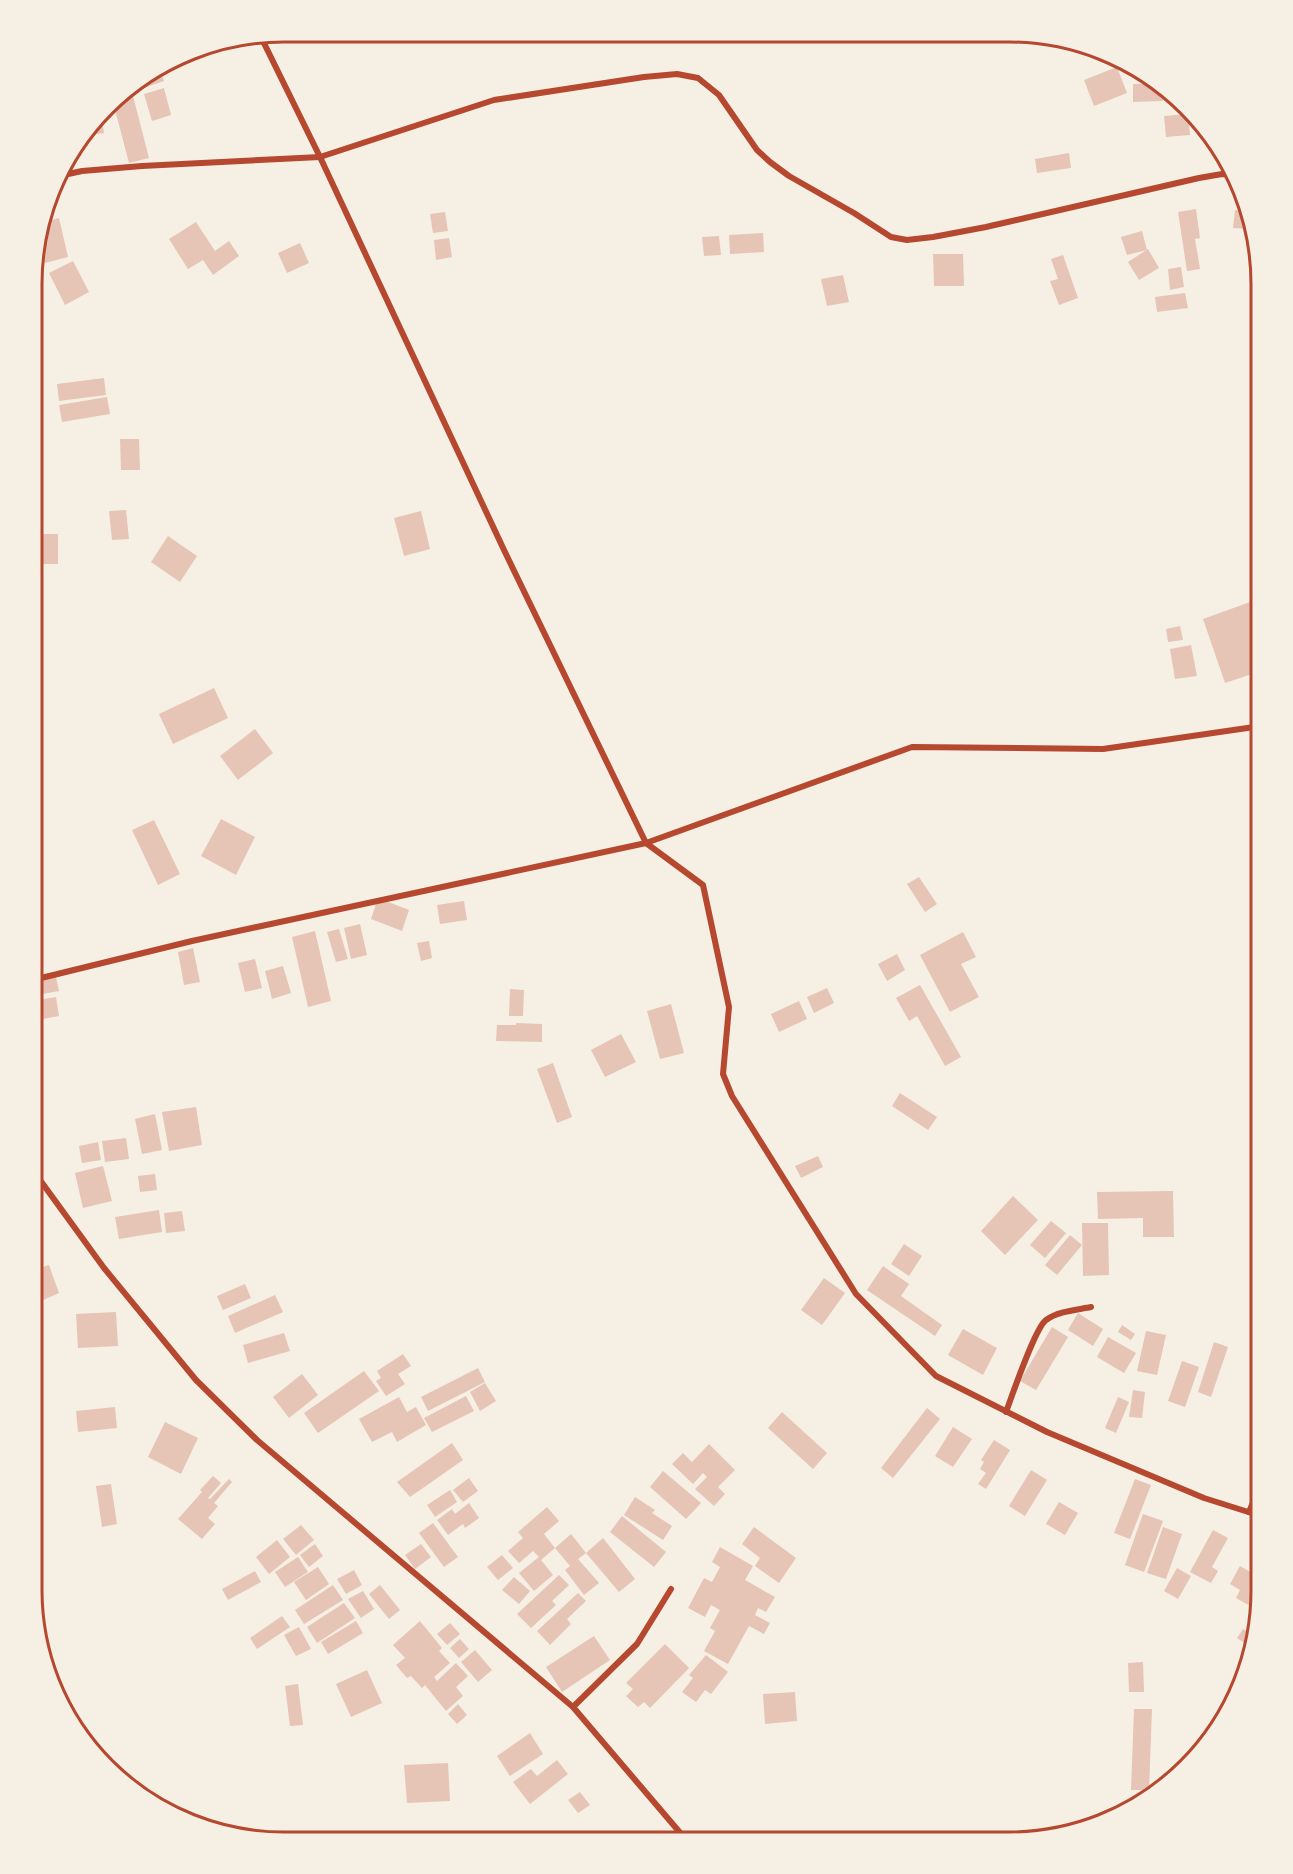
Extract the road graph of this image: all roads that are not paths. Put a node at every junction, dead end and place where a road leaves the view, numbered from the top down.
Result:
1 (264, 43) edge
2 (320, 157) junction
3 (69, 174) edge
4 (1225, 174) edge
5 (1251, 727) edge
6 (646, 843) junction
7 (42, 978) edge
8 (42, 1183) edge
9 (1091, 1307) dead end
10 (1006, 1412) junction
11 (1251, 1507) edge
12 (1249, 1512) joint
13 (671, 1589) dead end
14 (573, 1707) junction
15 (679, 1832) edge

1 - 2 street
2 - 3 street
2 - 4 street
2 - 6 street
5 - 6 street
6 - 7 street
6 - 10 street
8 - 14 street
9 - 10 street
10 - 12 street
11 - 12 street
13 - 14 street
14 - 15 street

